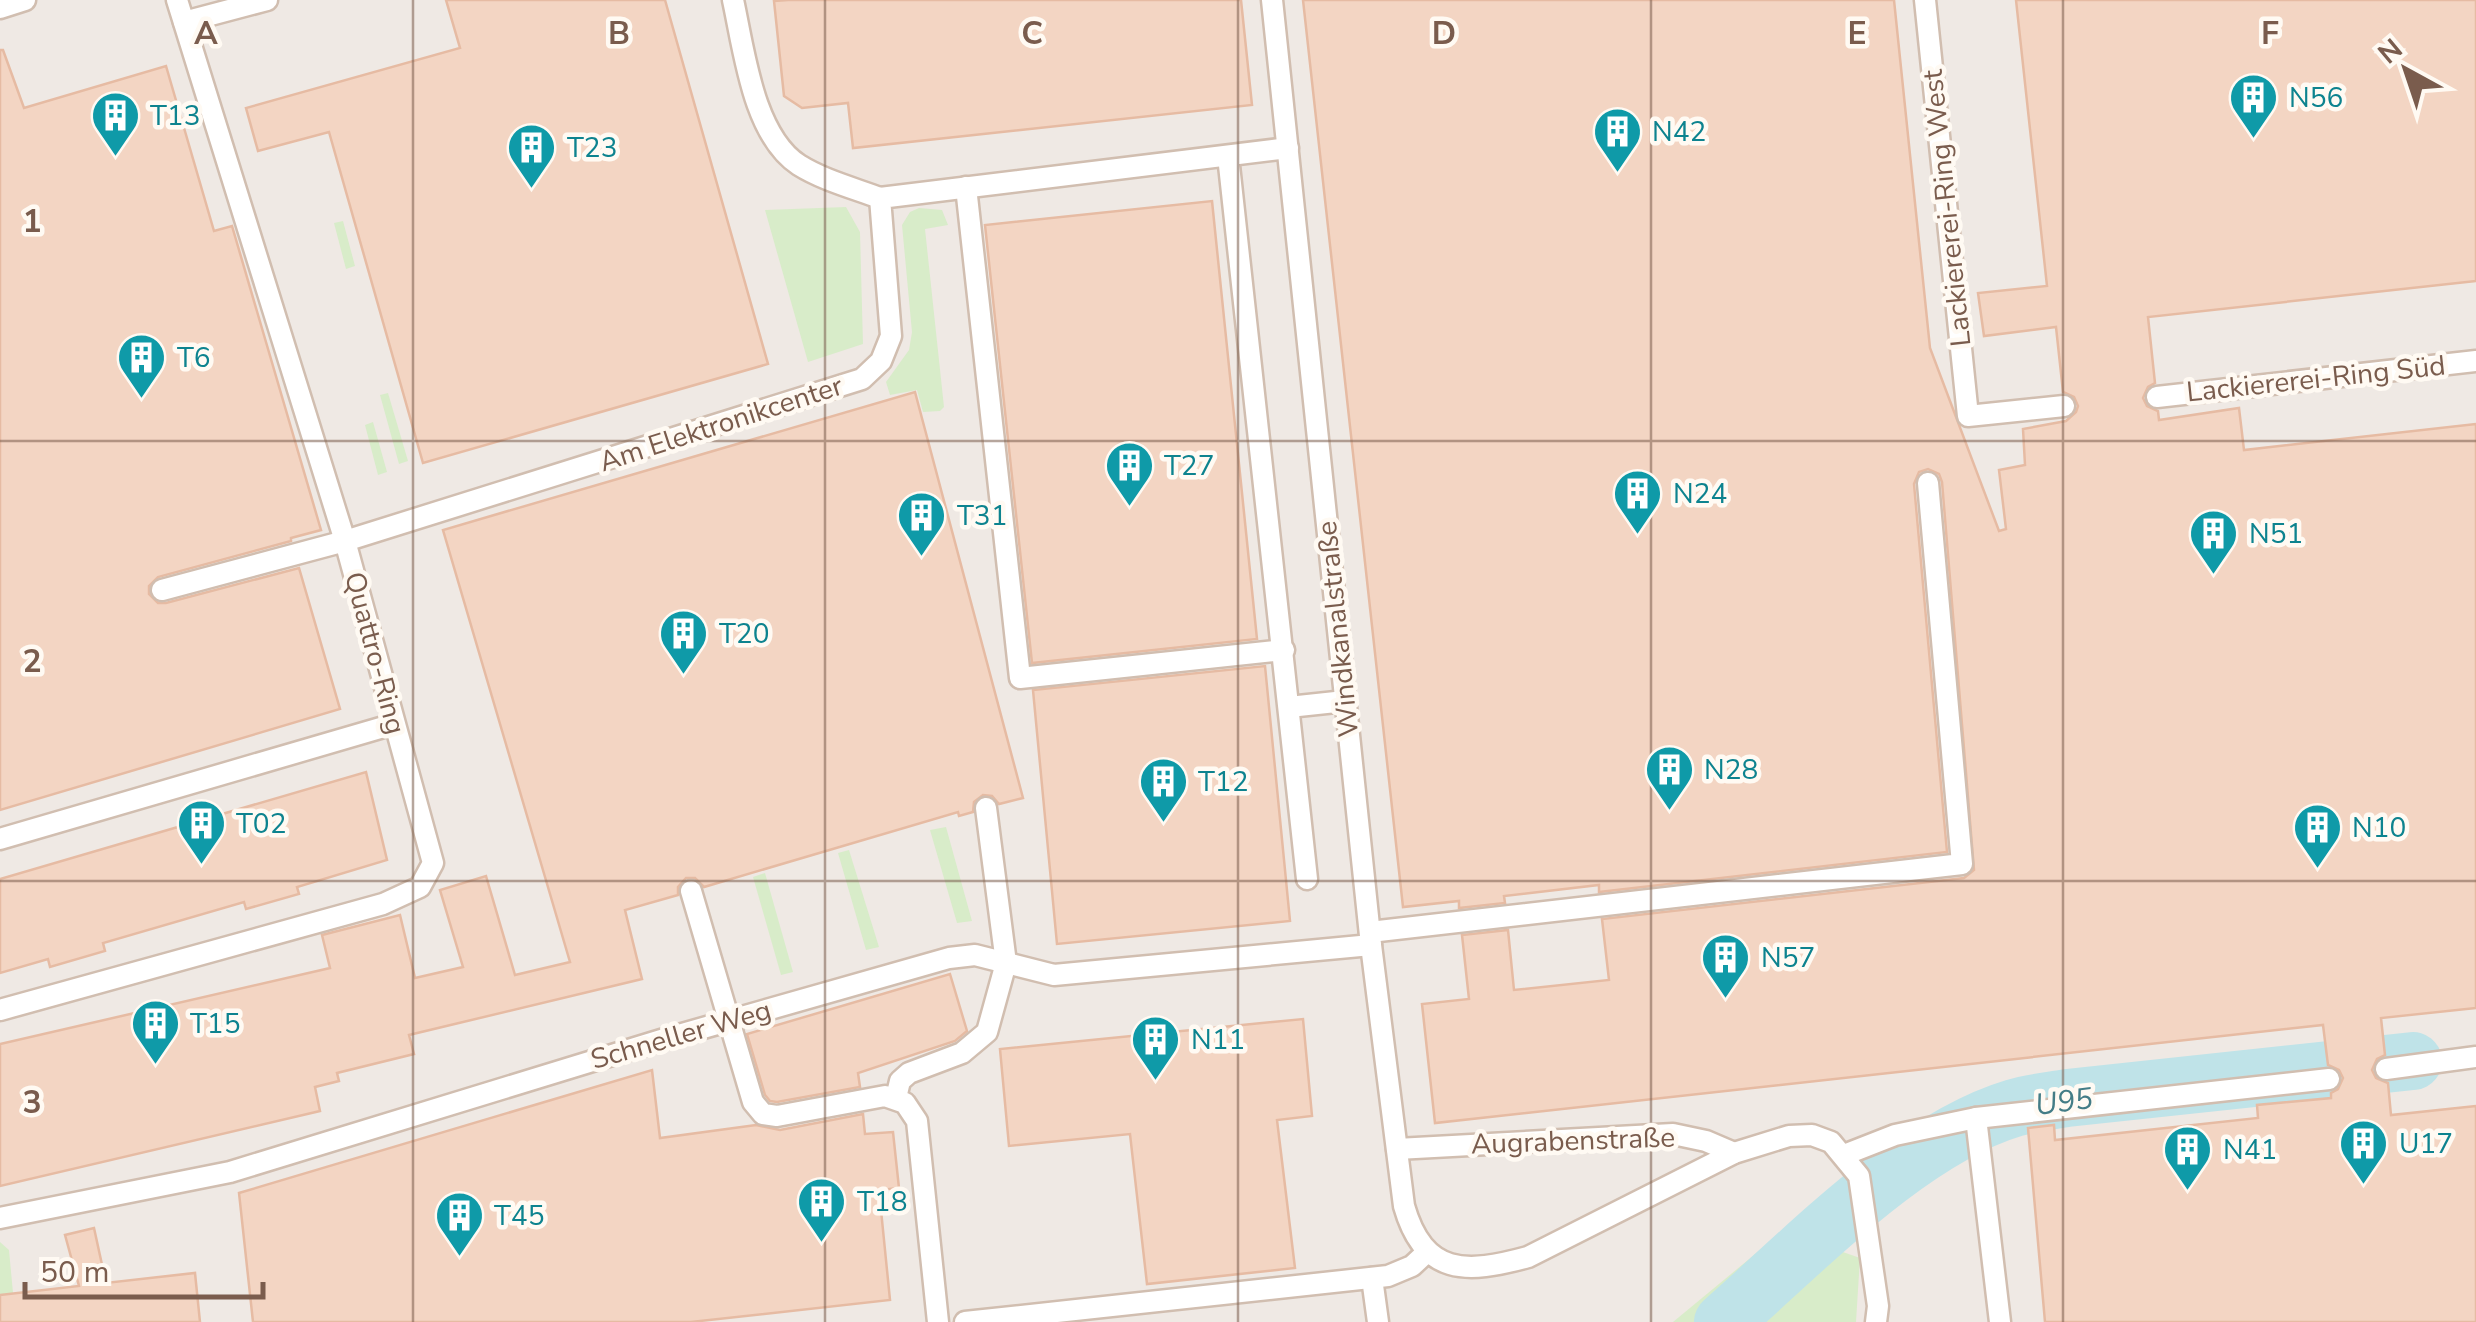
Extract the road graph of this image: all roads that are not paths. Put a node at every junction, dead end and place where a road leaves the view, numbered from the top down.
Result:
1 (25, 0) edge
2 (177, 0) edge
3 (267, 0) edge
4 (733, 0) edge
5 (1272, 0) edge
6 (1925, 0) edge
7 (0, 8) edge
8 (184, 22) junction
9 (1288, 148) junction
10 (1228, 156) junction
11 (966, 188) junction
12 (880, 198) junction
13 (2476, 362) edge
14 (2156, 397) dead end
15 (2064, 406) dead end
16 (1928, 482) dead end
17 (345, 541) junction
18 (162, 590) dead end
19 (1284, 650) junction
20 (1346, 701) junction
21 (1289, 707) junction
22 (394, 724) junction
23 (986, 808) dead end
24 (0, 839) edge
25 (1307, 879) dead end
26 (691, 891) dead end
27 (1370, 938) junction
28 (1006, 963) junction
29 (0, 1010) edge
30 (730, 1020) junction
31 (2476, 1057) edge
32 (2386, 1069) dead end
33 (2329, 1079) dead end
34 (896, 1098) junction
35 (1976, 1118) junction
36 (1397, 1149) junction
37 (1734, 1154) junction
38 (1844, 1154) junction
39 (0, 1218) edge
40 (1426, 1253) junction
41 (1372, 1278) junction
42 (1085, 1314) edge
43 (938, 1322) edge
44 (964, 1322) edge
45 (1378, 1322) edge
46 (1876, 1322) edge
47 (2000, 1322) edge

1 - 7 lane
2 - 8 lane, Quattro-Ring
3 - 8 lane
4 - 12 lane
5 - 9 lane, Windkanalstraße
6 - 15 lane, Lackiererei-Ring West
8 - 17 lane, Quattro-Ring
9 - 10 lane
9 - 20 lane, Windkanalstraße
10 - 11 lane
10 - 19 lane
11 - 12 lane
11 - 19 lane
12 - 17 lane, Am Elektronikcenter
13 - 14 lane, Lackiererei-Ring Süd
16 - 27 lane, Schneller Weg
17 - 18 lane, Am Elektronikcenter
17 - 22 lane, Quattro-Ring
19 - 21 lane
20 - 21 lane
20 - 27 lane, Windkanalstraße
21 - 25 lane
22 - 24 lane
22 - 29 lane, Quattro-Ring
23 - 28 lane
26 - 30 lane
27 - 28 lane, Schneller Weg
27 - 36 lane, Windkanalstraße
28 - 30 lane, Schneller Weg
28 - 34 lane
30 - 34 lane
30 - 39 lane, Schneller Weg
31 - 32 lane
33 - 35 lane
34 - 43 lane
35 - 38 lane
35 - 47 lane
36 - 37 lane, Augrabenstraße
36 - 40 lane, Windkanalstraße
37 - 38 lane
37 - 40 lane
38 - 46 lane
40 - 41 lane
41 - 42 lane
41 - 45 lane
42 - 44 lane

